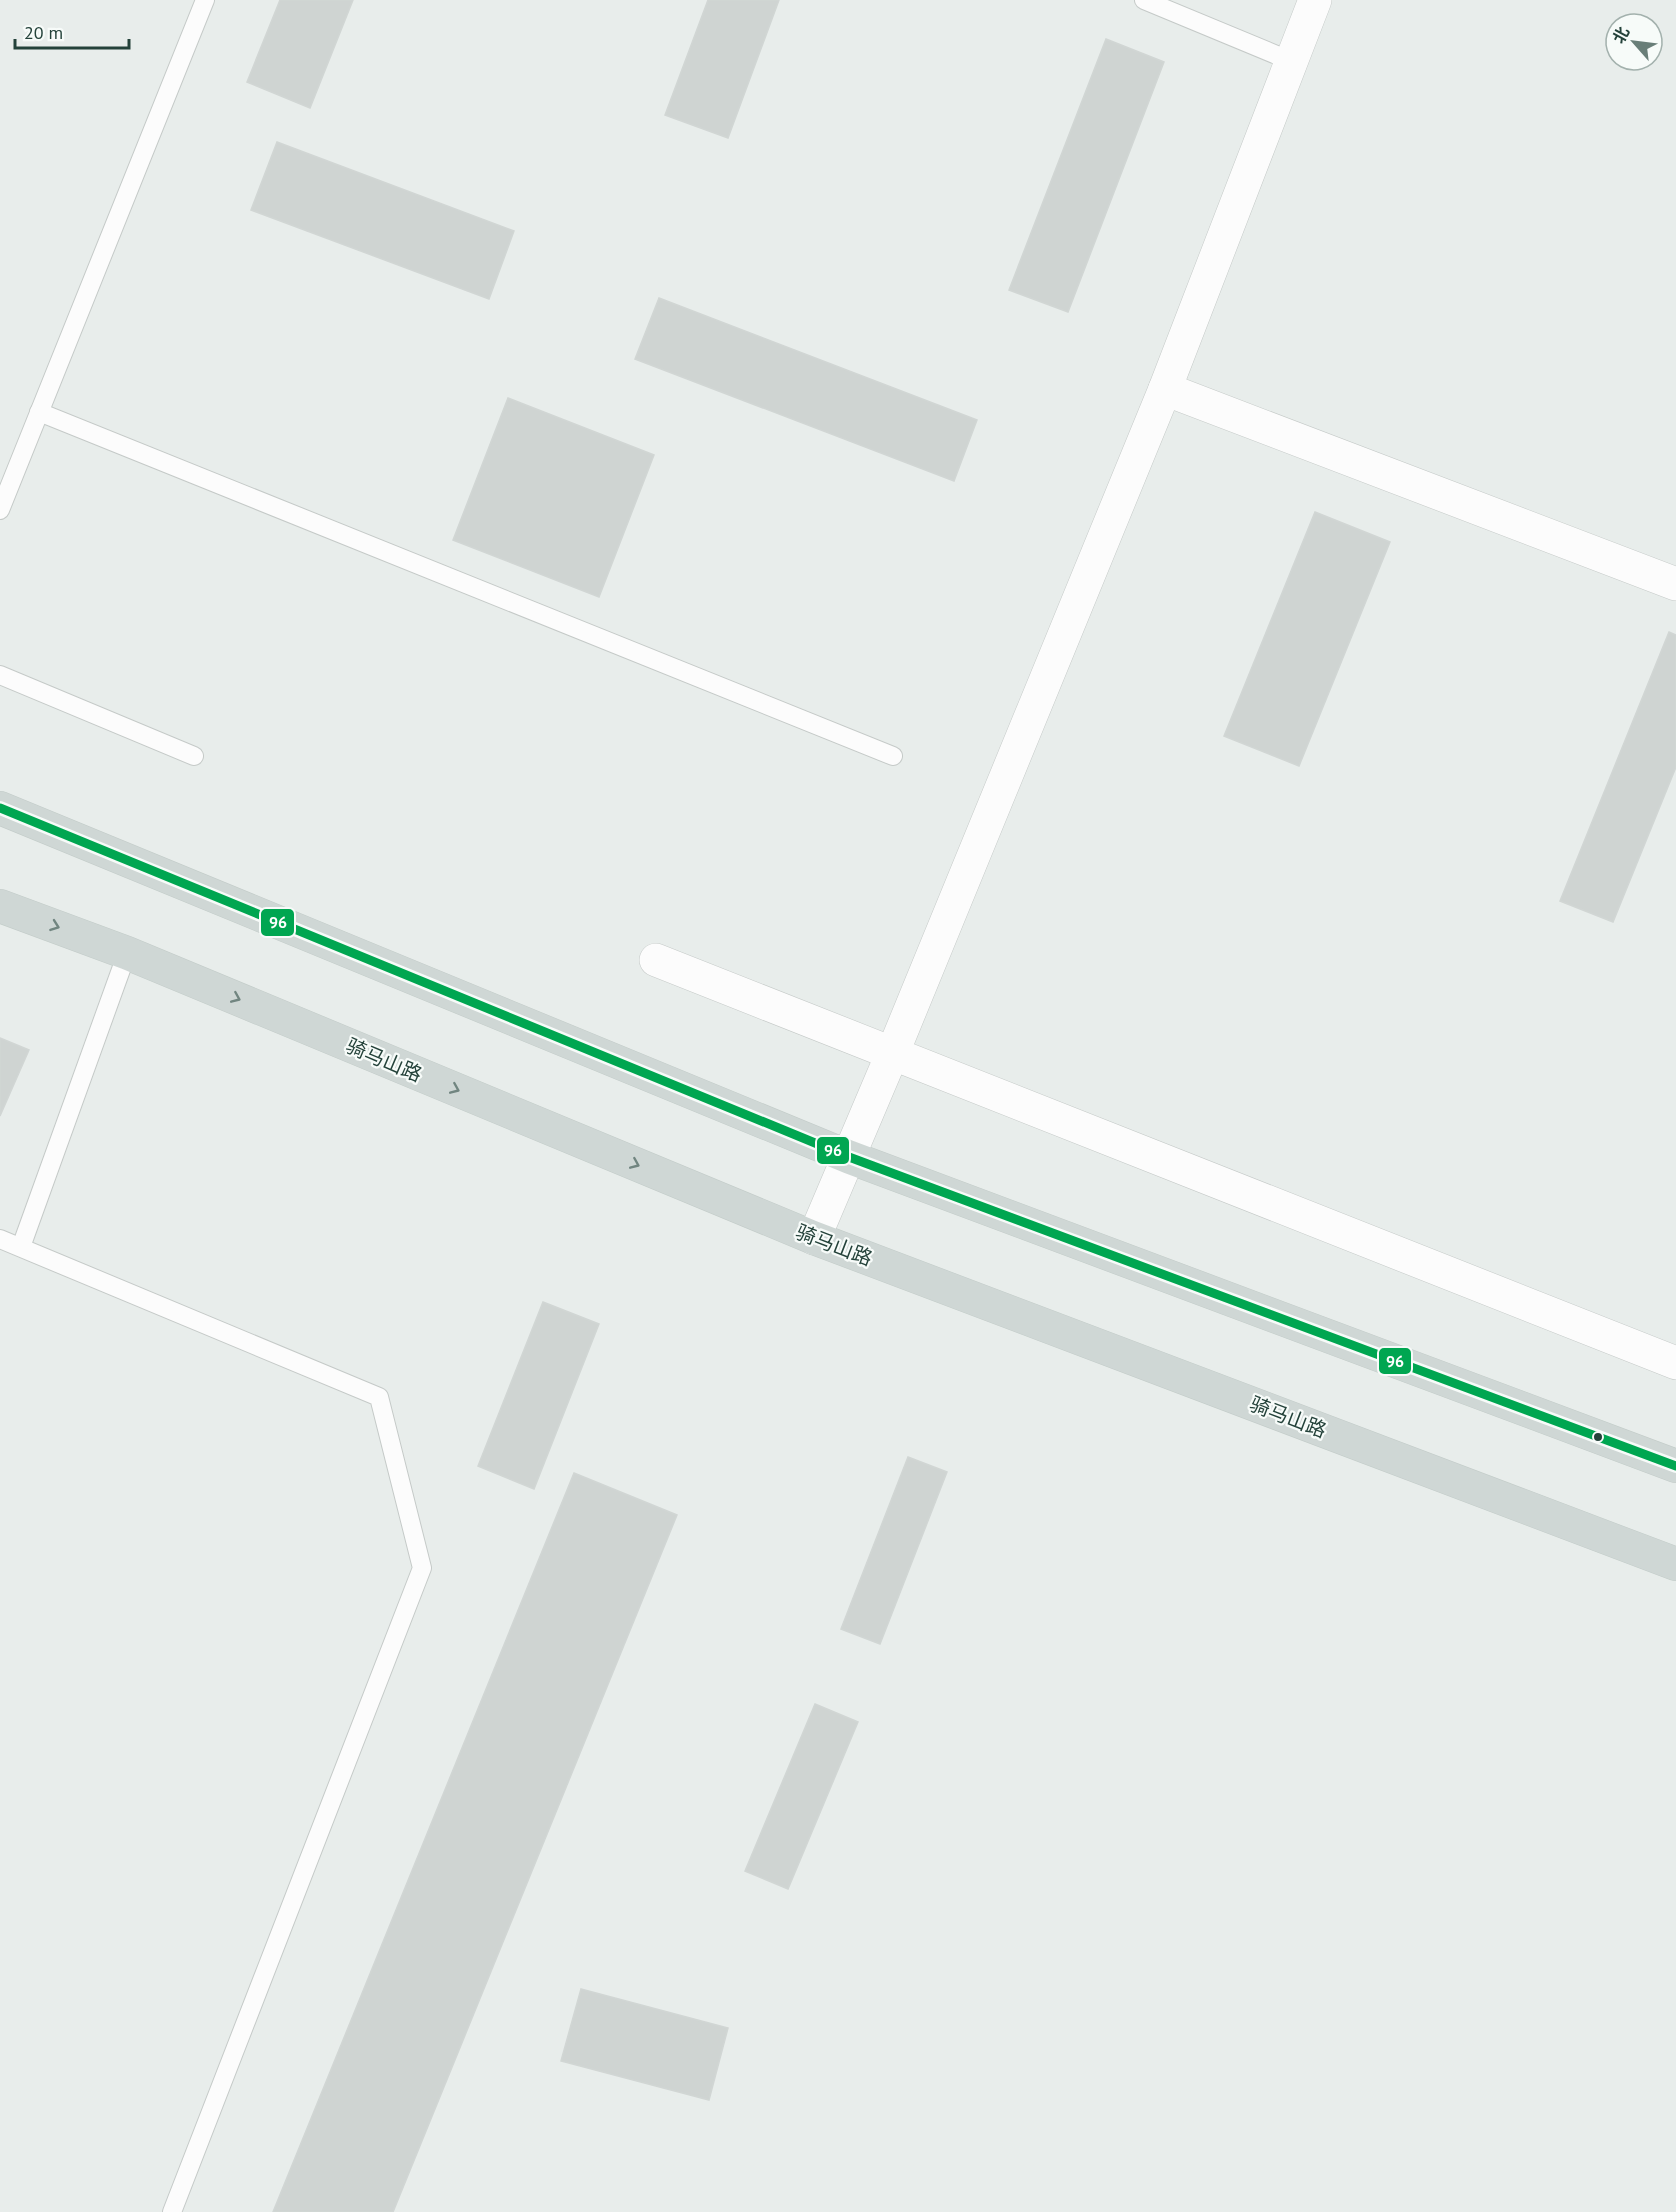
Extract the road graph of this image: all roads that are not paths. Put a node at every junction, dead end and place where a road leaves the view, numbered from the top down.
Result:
1 (205, 0) edge
2 (1144, 0) edge
3 (1315, 0) edge
4 (1292, 61) junction
5 (1165, 389) junction
6 (39, 412) junction
7 (0, 510) edge
8 (1676, 584) edge
9 (0, 675) edge
10 (194, 756) dead end
11 (893, 756) dead end
12 (0, 808) edge
13 (0, 906) edge
14 (127, 953) junction
15 (656, 960) dead end
16 (893, 1052) junction
17 (849, 1157) junction
18 (814, 1238) junction
19 (0, 1239) edge
20 (21, 1247) junction
21 (1676, 1363) edge
22 (1676, 1466) edge
23 (1676, 1564) edge
24 (172, 2212) edge

1 - 6 lane
2 - 4 lane
3 - 4 street
4 - 5 street
5 - 8 street
5 - 16 street
6 - 7 lane
6 - 11 lane
9 - 10 lane
12 - 17 main road
13 -> 14 main road, 骑马山路
14 -> 18 main road, 骑马山路
14 - 20 lane
15 - 16 street
16 - 17 street
16 - 21 street
17 - 18 street
17 - 22 main road
18 - 23 main road, 骑马山路
19 - 20 lane
20 - 24 lane

